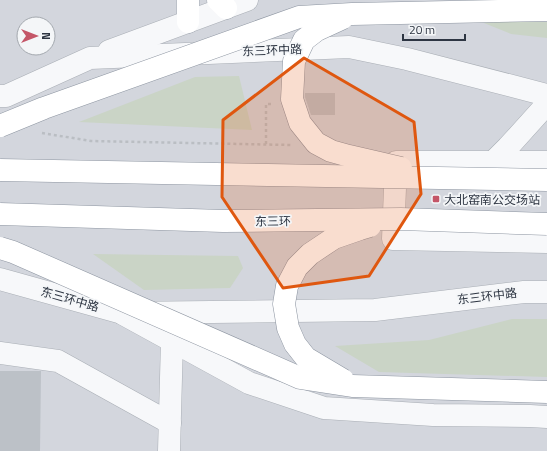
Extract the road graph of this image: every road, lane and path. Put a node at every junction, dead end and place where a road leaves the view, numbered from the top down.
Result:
1 (188, 0) edge
2 (247, 0) edge
3 (222, 4) edge
4 (547, 10) edge
5 (352, 14) junction
6 (188, 22) junction
7 (90, 58) junction
8 (547, 94) edge
9 (3, 96) edge
10 (272, 104) dead end
11 (547, 104) edge
12 (4, 127) edge
13 (266, 144) junction
14 (296, 145) dead end
15 (493, 162) junction
16 (547, 162) edge
17 (0, 170) edge
18 (447, 178) junction
19 (547, 180) edge
20 (0, 214) edge
21 (401, 219) junction
22 (547, 224) edge
23 (547, 242) edge
24 (0, 248) edge
25 (0, 280) edge
26 (547, 292) edge
27 (122, 313) junction
28 (172, 341) junction
29 (0, 353) edge
30 (352, 386) junction
31 (547, 392) edge
32 (547, 417) edge
33 (170, 423) junction
34 (169, 451) edge

1 - 6 main road
2 - 3 street
3 - 6 street
4 - 5 main road, bridge
5 - 12 main road, bridge
5 - 18 main road, bridge
6 - 7 street
7 - 8 street, 东三环中路
7 - 9 street, 东三环中路
9 - 12 street
10 - 13 path
11 - 15 street
12 - 13 path
13 - 14 path
15 - 16 street
15 - 23 street
17 - 18 main road, bridge
18 - 19 main road, bridge
20 - 21 main road, 东三环, bridge
21 - 22 main road, 东三环, bridge
21 - 30 main road, bridge
24 - 30 main road, bridge
25 - 27 street, 东三环中路
26 - 27 street, 东三环中路
27 - 28 street
28 - 32 street
28 - 33 street
29 - 33 street
30 - 31 main road, bridge
33 - 34 street

